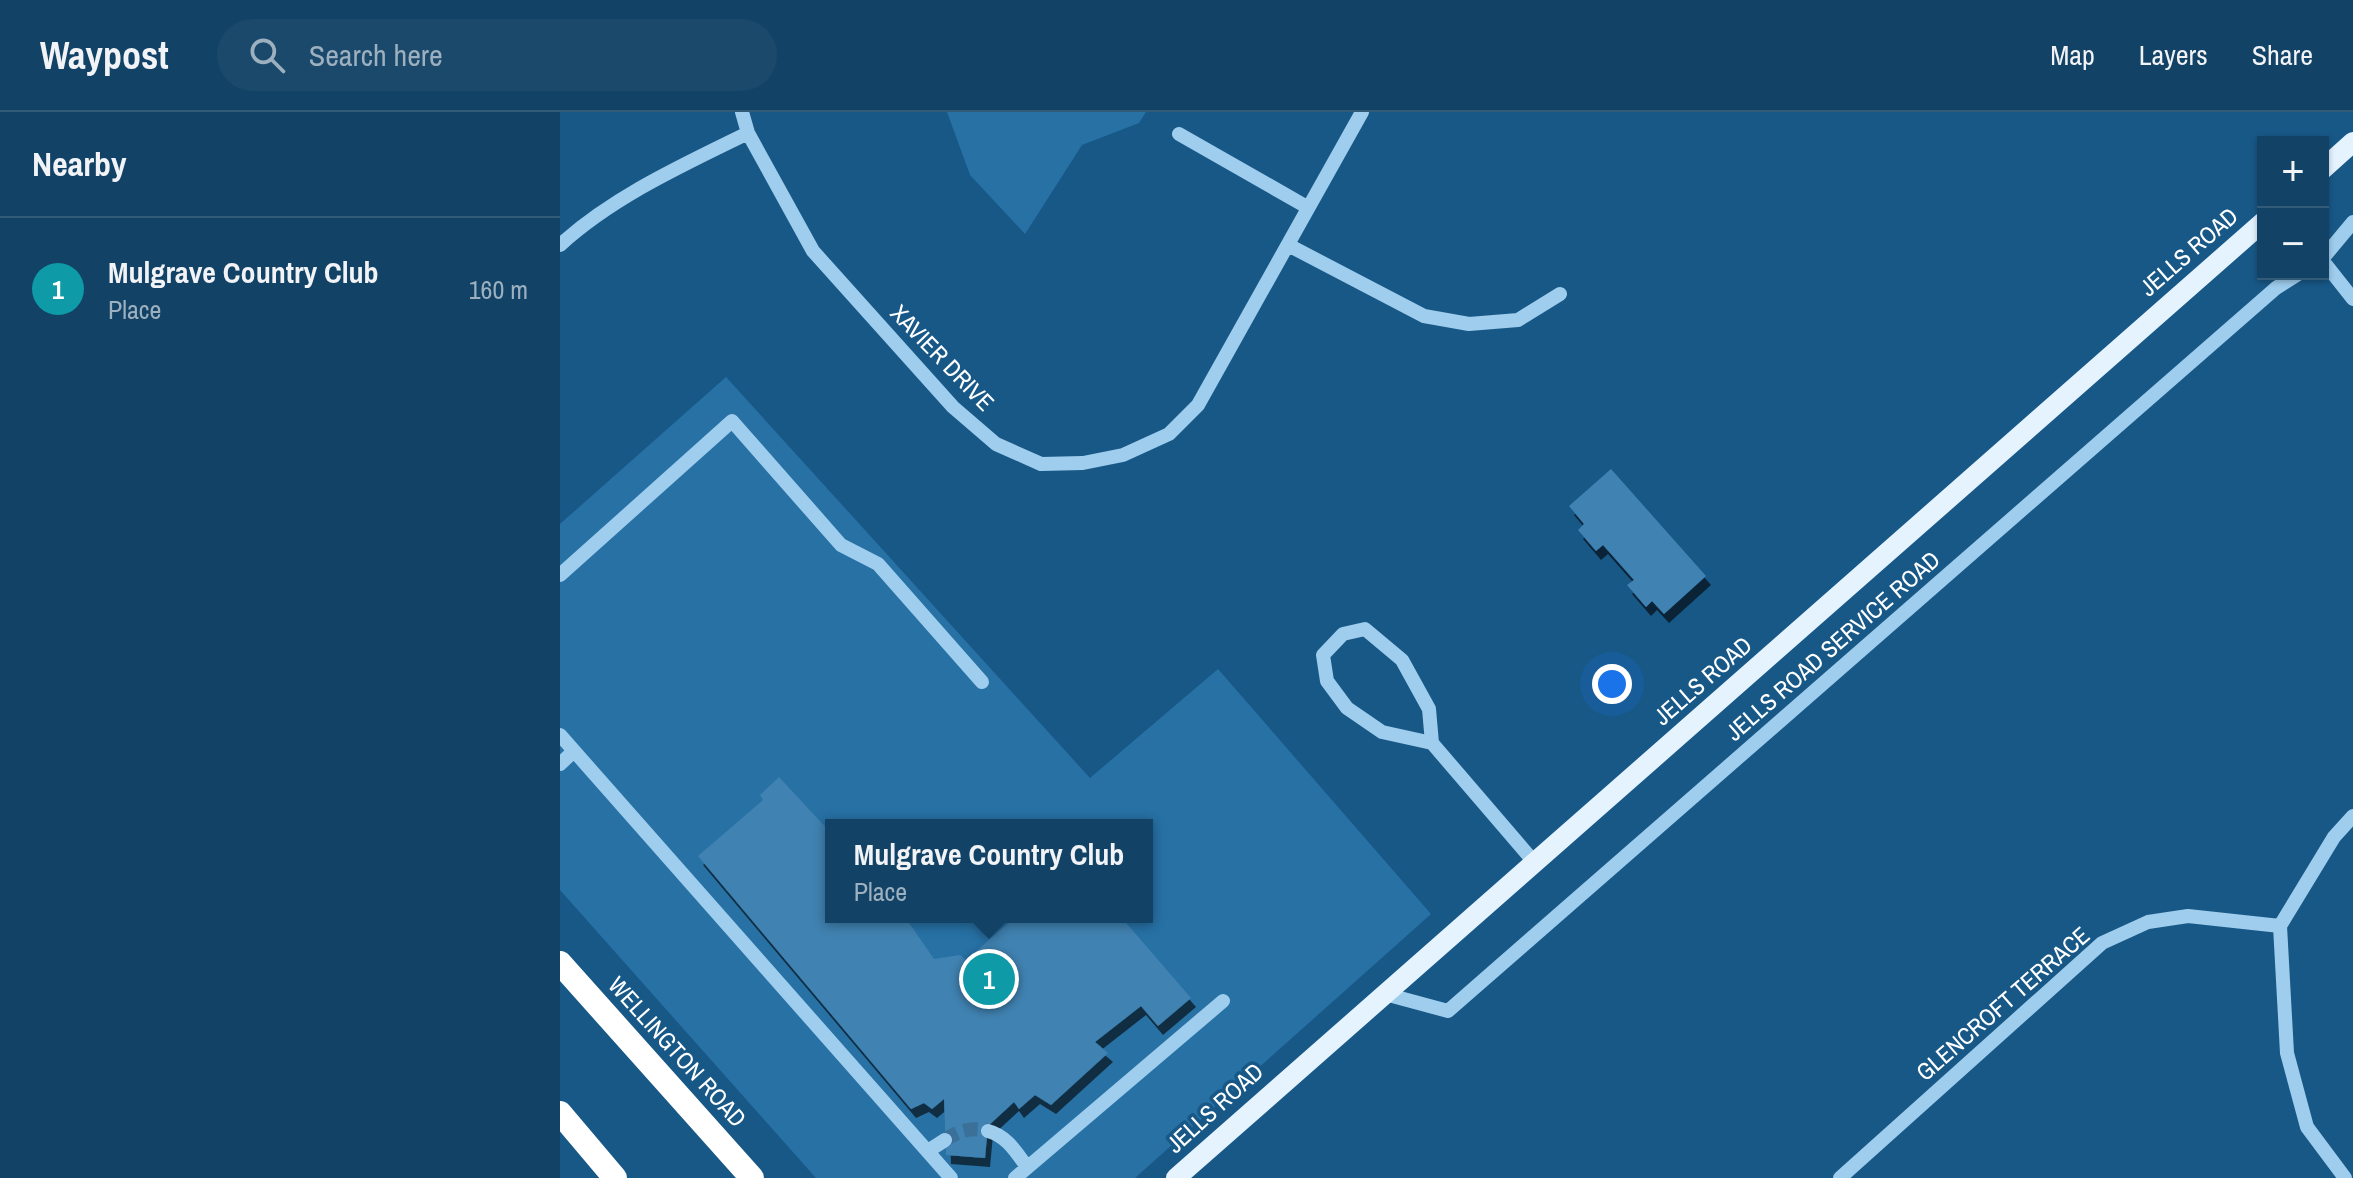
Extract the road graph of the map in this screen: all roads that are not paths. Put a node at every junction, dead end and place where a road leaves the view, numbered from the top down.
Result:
1 (742, 112) edge
2 (1362, 112) edge
3 (748, 133) junction
4 (1179, 134) dead end
5 (2353, 142) edge
6 (2329, 164) edge
7 (1307, 207) junction
8 (2353, 222) edge
9 (2257, 227) edge
10 (560, 245) edge
11 (1288, 245) junction
12 (2329, 252) edge
13 (2329, 268) edge
14 (2290, 280) edge
15 (1560, 294) dead end
16 (2353, 299) edge
17 (560, 575) edge
18 (982, 682) dead end
19 (560, 735) edge
20 (1432, 743) junction
21 (574, 751) junction
22 (560, 764) edge
23 (2353, 816) edge
24 (1535, 863) junction
25 (2280, 926) junction
26 (560, 963) edge
27 (1385, 994) junction
28 (1223, 1001) dead end
29 (560, 1113) edge
30 (988, 1131) dead end
31 (945, 1140) tunnel mouth
32 (928, 1151) junction
33 (1027, 1167) junction
34 (615, 1178) edge
35 (752, 1178) edge
36 (951, 1178) edge
37 (1015, 1178) edge
38 (1176, 1178) edge
39 (1840, 1178) edge
40 (2345, 1178) edge

1 - 3 street, XAVIER DRIVE
2 - 7 street, XAVIER DRIVE
3 - 10 street
3 - 11 street, XAVIER DRIVE
4 - 7 street
5 - 6 main road
7 - 11 street, XAVIER DRIVE
8 - 12 street
9 - 24 main road, JELLS ROAD
11 - 15 street
13 - 16 street
14 - 27 street, JELLS ROAD SERVICE ROAD
17 - 18 street
19 - 21 street
20 - 20 street
20 - 24 street
21 - 22 street
21 - 32 street
23 - 25 street
24 - 27 main road, JELLS ROAD
25 - 39 street, GLENCROFT TERRACE
25 - 40 street
26 - 35 highway, WELLINGTON ROAD
27 - 38 main road, JELLS ROAD
28 - 33 street
29 - 34 highway
30 - 33 street
31 - 32 street
32 - 36 street
33 - 37 street

